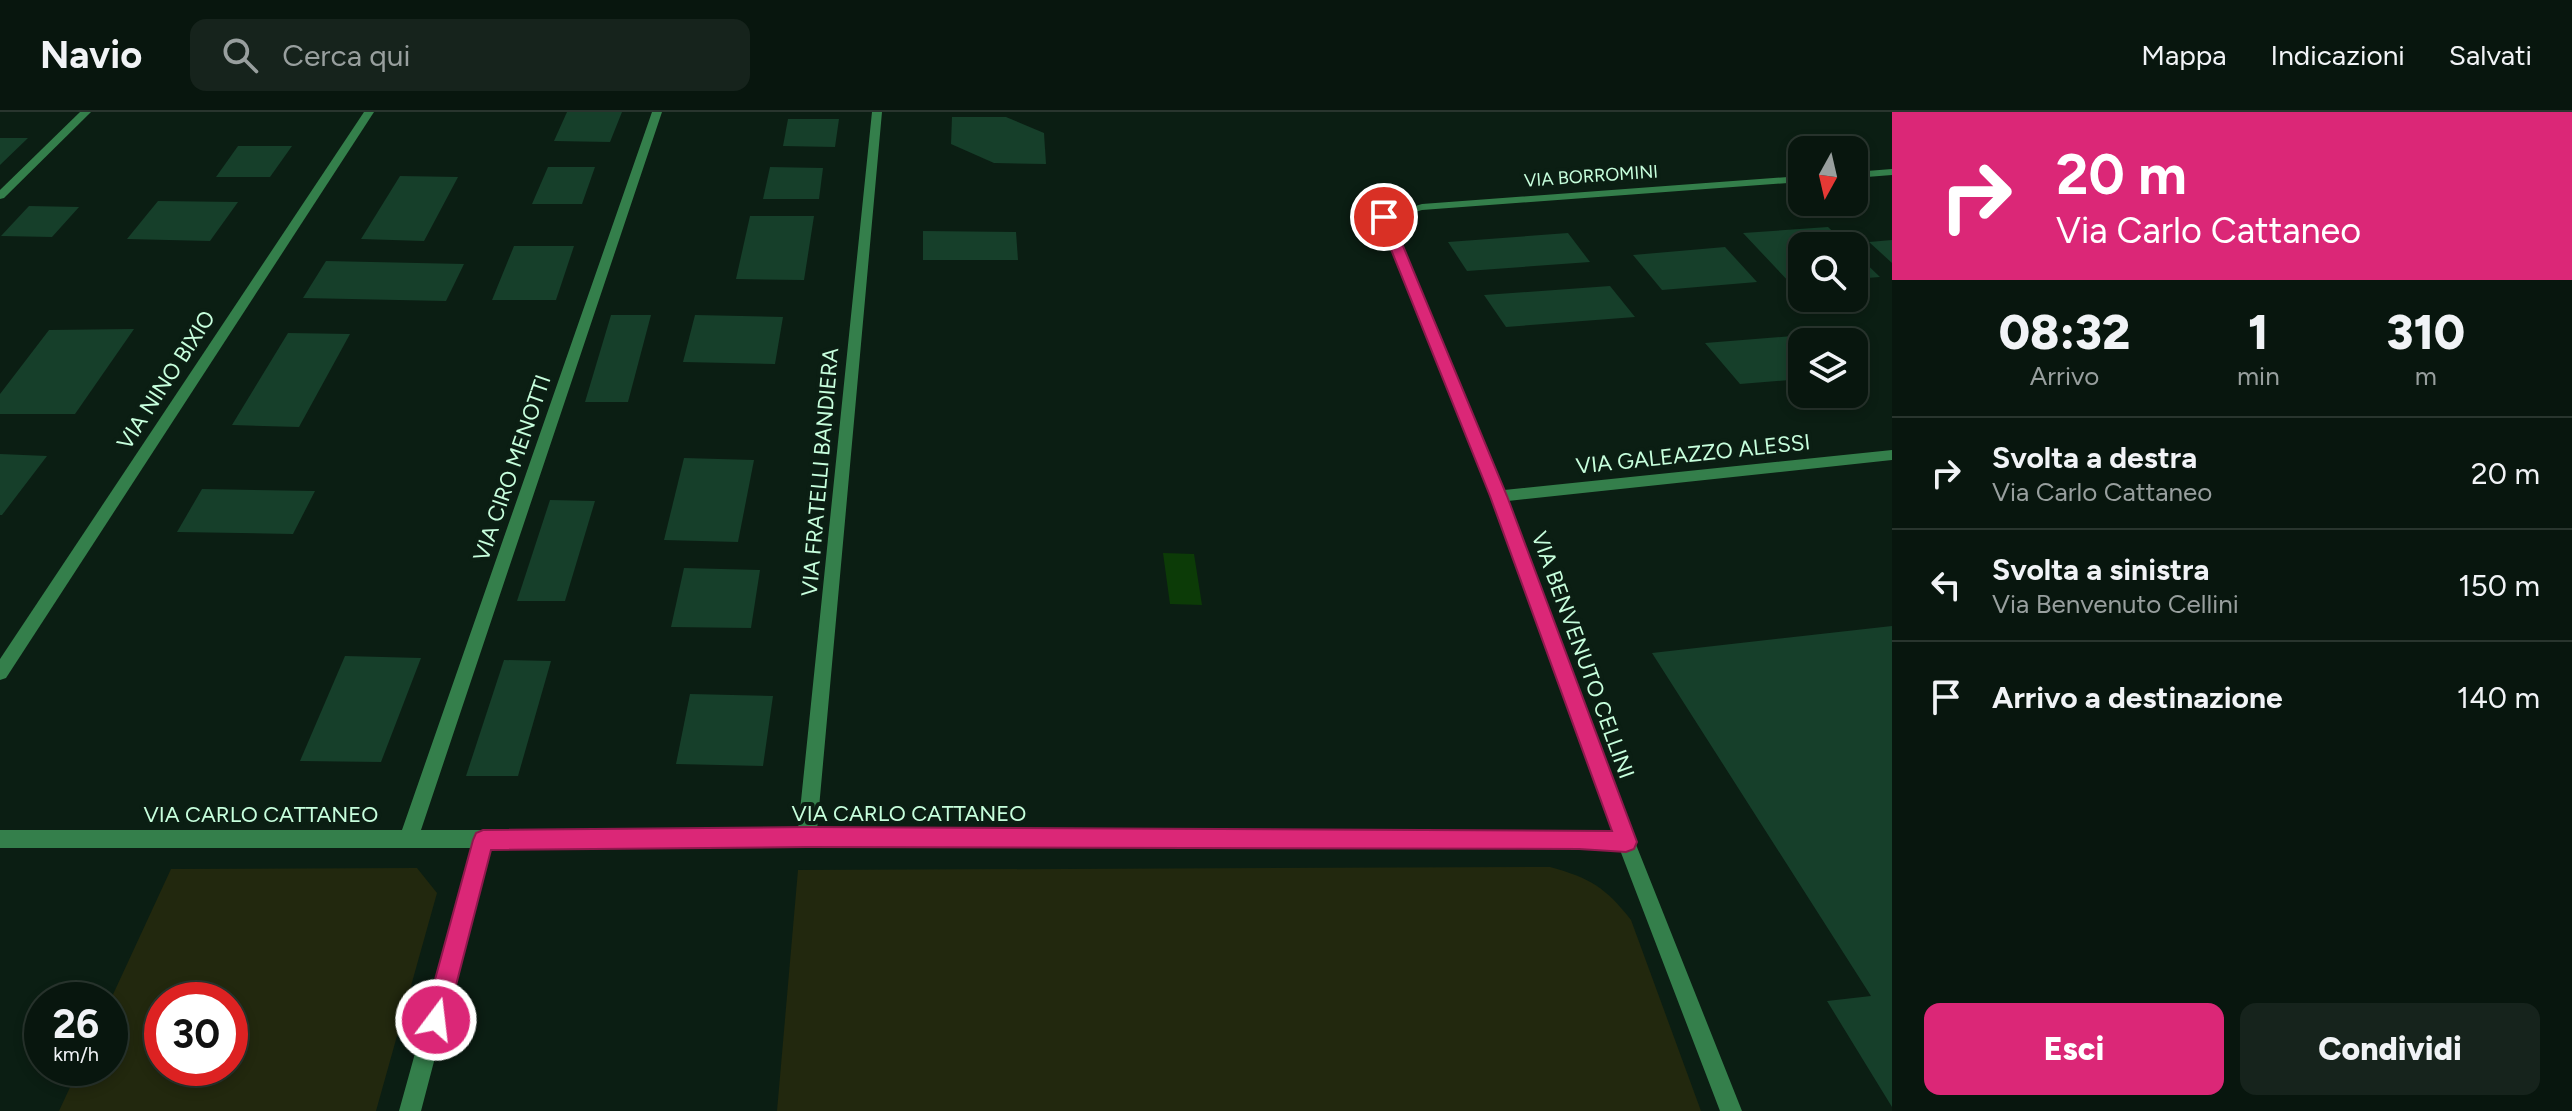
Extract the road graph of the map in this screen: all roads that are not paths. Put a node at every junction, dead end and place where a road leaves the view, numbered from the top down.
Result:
1 (86, 112) edge
2 (369, 112) edge
3 (657, 112) edge
4 (877, 112) edge
5 (1892, 172) edge
6 (1868, 174) edge
7 (1788, 180) edge
8 (0, 196) edge
9 (1384, 217) joint
10 (1892, 455) edge
11 (1499, 496) junction
12 (0, 673) edge
13 (807, 837) junction
14 (409, 838) junction
15 (0, 839) edge
16 (483, 840) junction
17 (1626, 842) junction
18 (410, 1111) edge
19 (1731, 1111) edge

1 - 8 street
2 - 12 street, VIA NINO BIXIO
3 - 14 street, VIA CIRO MENOTTI
4 - 13 street, VIA FRATELLI BANDIERA
5 - 6 street
7 - 9 street, VIA BORROMINI
9 - 11 street, VIA BENVENUTO CELLINI
10 - 11 street, VIA GALEAZZO ALESSI
11 - 17 street, VIA BENVENUTO CELLINI
13 - 16 street, VIA CARLO CATTANEO
13 - 17 street, VIA CARLO CATTANEO
14 - 15 street, VIA CARLO CATTANEO
14 - 16 street, VIA CARLO CATTANEO
16 - 18 street
17 - 19 street, VIA BENVENUTO CELLINI

